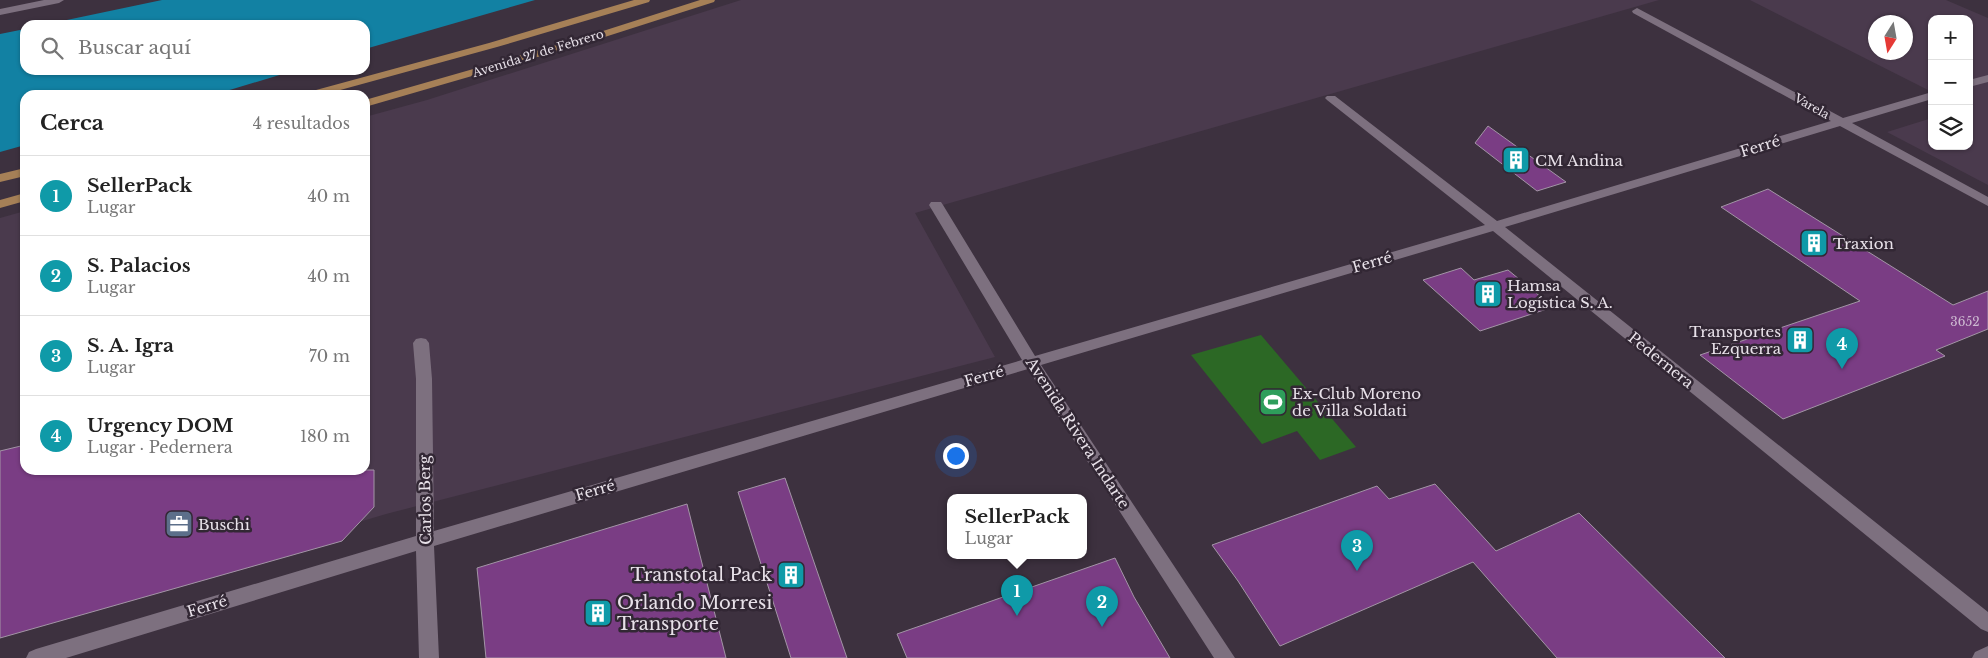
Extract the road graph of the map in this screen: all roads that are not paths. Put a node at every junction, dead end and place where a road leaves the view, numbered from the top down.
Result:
1 (59, 0) edge
2 (645, 0) edge
3 (710, 0) edge
4 (1637, 11) dead end
5 (0, 12) edge
6 (397, 71) junction
7 (1988, 78) edge
8 (1973, 83) edge
9 (328, 90) edge
10 (411, 91) junction
11 (1928, 96) edge
12 (1331, 98) dead end
13 (370, 103) edge
14 (1840, 121) junction
15 (20, 173) edge
16 (0, 178) edge
17 (20, 198) edge
18 (1988, 202) edge
19 (0, 204) edge
20 (936, 205) dead end
21 (1495, 226) junction
22 (421, 343) dead end
23 (1031, 362) junction
24 (426, 541) junction
25 (1988, 623) edge
26 (1988, 655) edge
27 (36, 658) edge
28 (429, 658) edge
29 (1225, 658) edge
30 (1982, 658) edge

1 - 5 street
2 - 6 main road, Avenida 27 de Febrero
3 - 10 main road, Avenida 27 de Febrero
4 - 14 street, Varela
6 - 9 main road, Avenida 27 de Febrero
6 - 10 main road
7 - 8 street
10 - 13 main road, Avenida 27 de Febrero
11 - 14 street, Ferré
12 - 21 street, Pedernera
14 - 18 street, Varela
14 - 21 street, Ferré
15 - 16 main road
17 - 19 main road
20 - 23 street, Avenida Rivera Indarte
21 - 23 street, Ferré
21 - 25 street, Pedernera
22 - 24 street, Carlos Berg
23 - 24 street, Ferré
23 - 29 street, Avenida Rivera Indarte
24 - 27 street, Ferré
24 - 28 street, Carlos Berg
26 - 30 street

